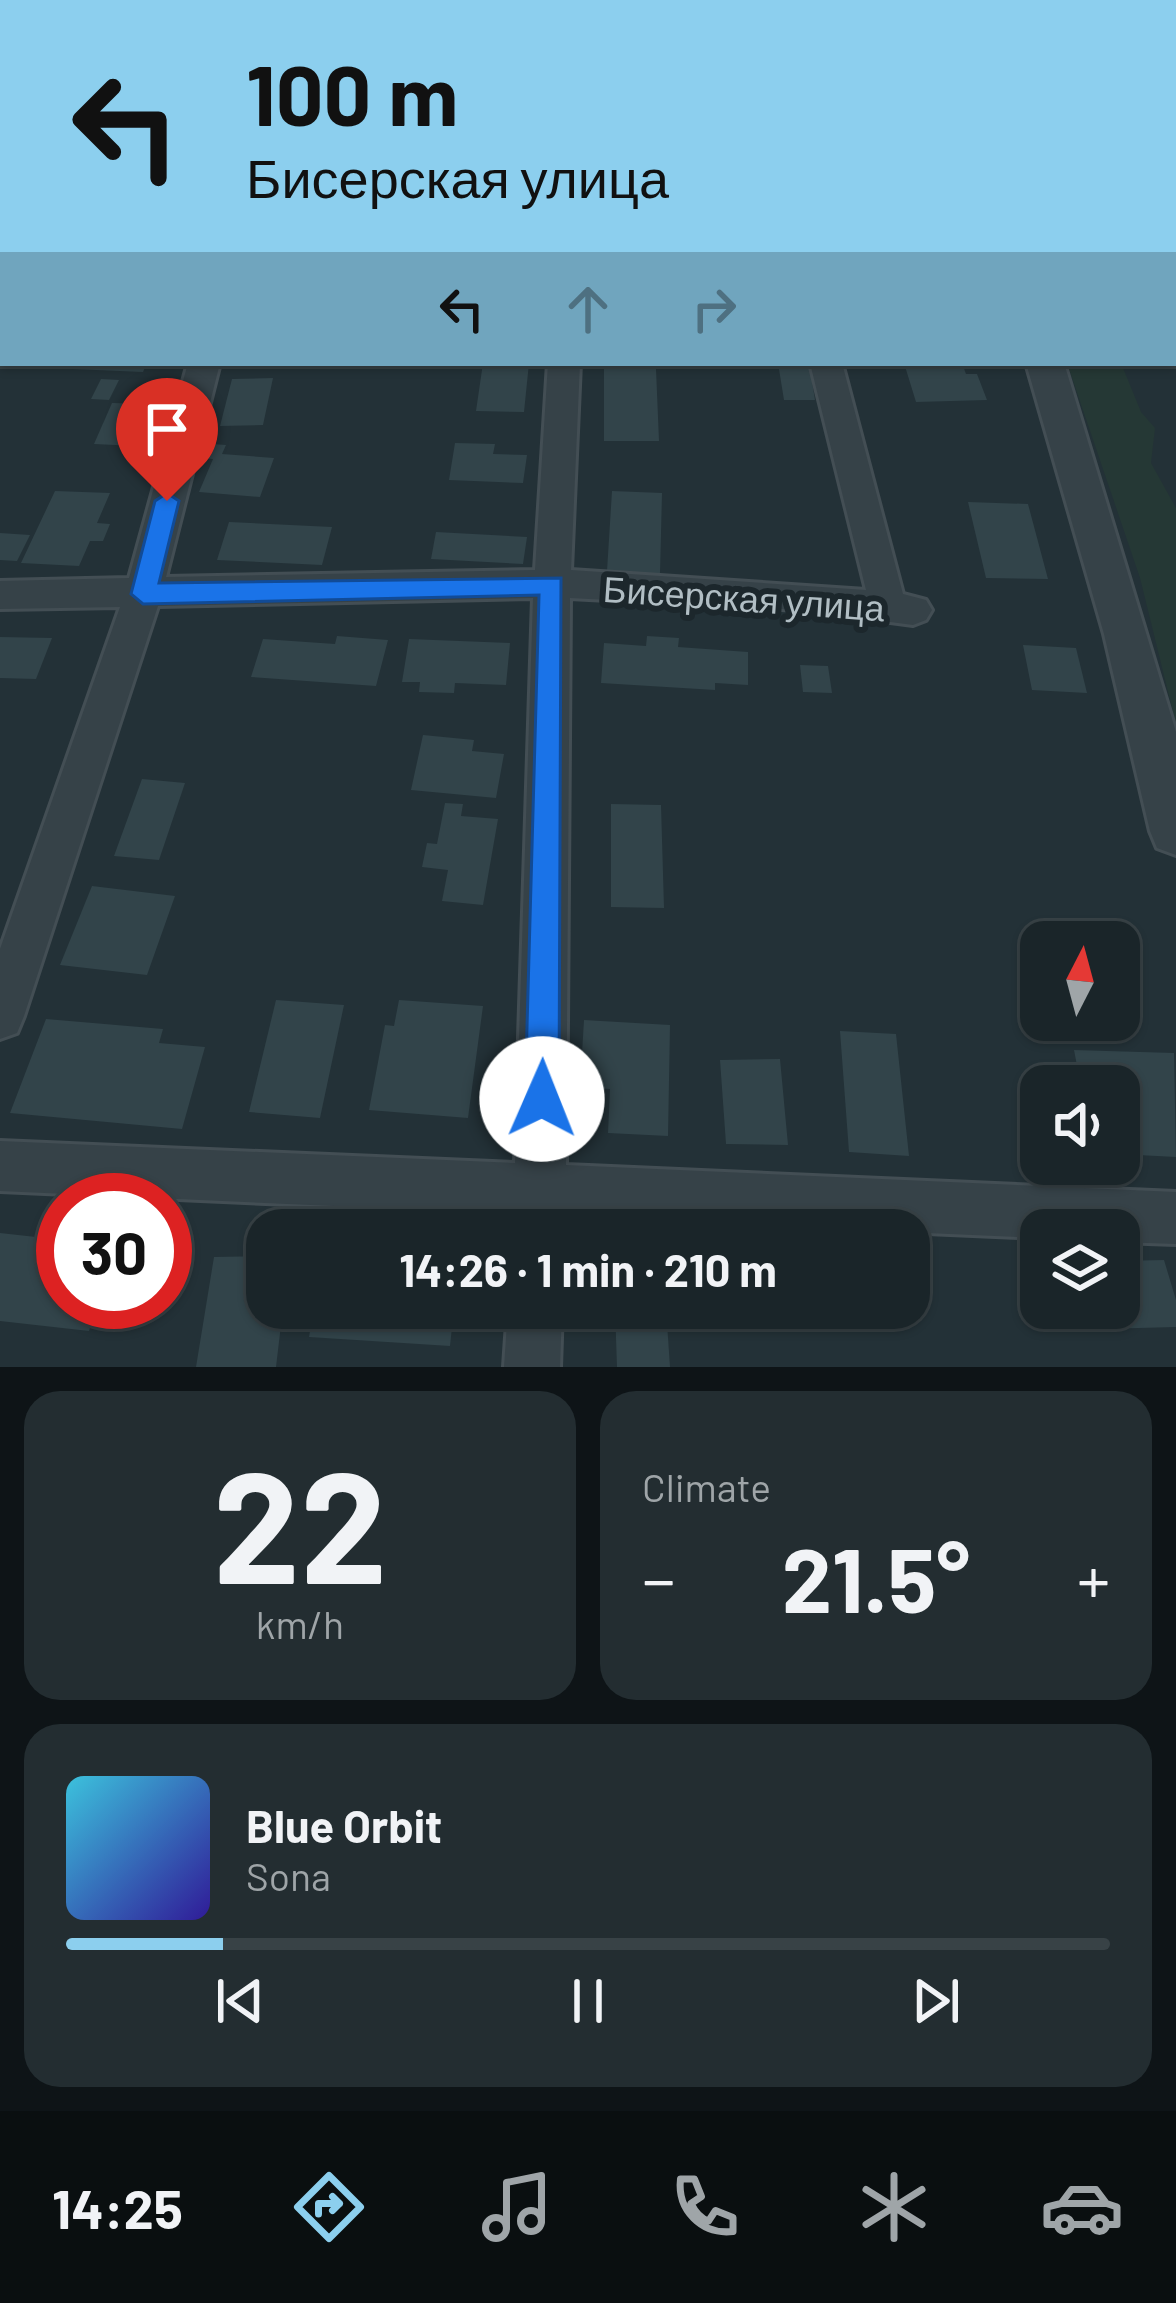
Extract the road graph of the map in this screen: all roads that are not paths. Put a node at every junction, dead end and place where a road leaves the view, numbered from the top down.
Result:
1 (203, 366) edge
2 (564, 366) edge
3 (827, 366) edge
4 (1046, 366) edge
5 (552, 585) junction
6 (143, 594) junction
7 (0, 595) edge
8 (1176, 832) edge
9 (0, 1016) edge
10 (0, 1166) edge
11 (515, 1209) edge
12 (539, 1209) edge
13 (930, 1215) edge
14 (1176, 1217) edge
15 (534, 1329) edge
16 (532, 1367) edge

1 - 6 street
2 - 5 street
3 - 5 street, Бисерская улица
4 - 8 street
5 - 6 street, Бисерская улица
5 - 12 street
6 - 7 street, Бисерская улица
6 - 9 street
10 - 11 street
13 - 14 street
15 - 16 street

